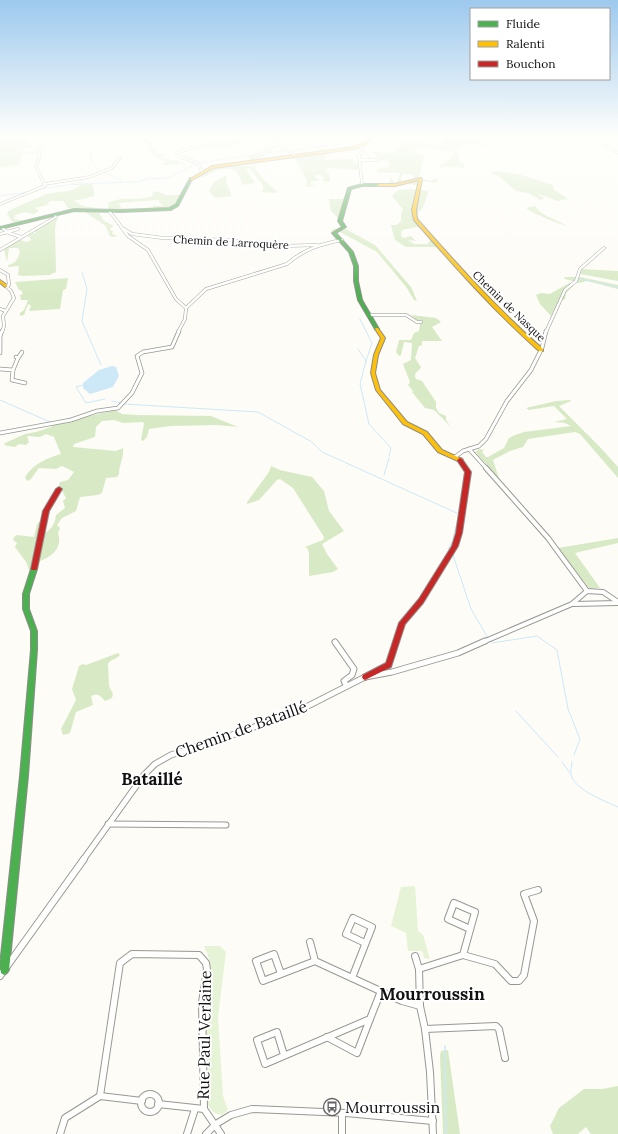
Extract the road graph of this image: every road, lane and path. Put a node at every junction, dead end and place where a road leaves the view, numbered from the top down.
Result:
1 (42, 188) edge
2 (186, 188) edge
3 (350, 188) edge
4 (421, 188) edge
5 (0, 204) edge
6 (109, 211) junction
7 (55, 215) junction
8 (18, 229) dead end
9 (124, 229) junction
10 (3, 231) edge
11 (21, 237) junction
12 (342, 240) junction
13 (317, 244) junction
14 (604, 248) dead end
15 (0, 250) edge
16 (0, 270) edge
17 (9, 277) junction
18 (2, 280) edge
19 (7, 283) junction
20 (186, 308) junction
21 (0, 309) edge
22 (6, 311) junction
23 (369, 315) junction
24 (421, 322) dead end
25 (0, 336) edge
26 (541, 350) junction
27 (22, 352) dead end
28 (0, 353) edge
29 (0, 369) edge
30 (13, 370) junction
31 (25, 383) dead end
32 (0, 433) edge
33 (469, 449) junction
34 (455, 457) junction
35 (59, 489) dead end
36 (587, 591) junction
37 (618, 603) edge
38 (572, 604) junction
39 (336, 642) dead end
40 (365, 677) junction
41 (346, 685) dead end
42 (108, 824) junction
43 (226, 825) dead end
44 (538, 890) dead end
45 (470, 929) junction
46 (310, 942) dead end
47 (365, 944) junction
48 (463, 955) junction
49 (415, 956) dead end
50 (316, 961) junction
51 (419, 969) junction
52 (4, 970) junction
53 (281, 974) junction
54 (0, 976) edge
55 (352, 978) junction
56 (381, 991) junction
57 (420, 1006) junction
58 (370, 1019) junction
59 (425, 1029) junction
60 (327, 1037) junction
61 (284, 1055) junction
62 (505, 1058) dead end
63 (100, 1096) junction
64 (142, 1101) junction
65 (158, 1104) junction
66 (195, 1109) junction
67 (204, 1109) junction
68 (342, 1112) junction
69 (433, 1122) junction
70 (216, 1124) junction
71 (60, 1134) edge
72 (187, 1134) edge
73 (206, 1134) edge
74 (221, 1134) edge
75 (342, 1134) edge
76 (433, 1134) edge

1 - 5 street
2 - 6 street
3 - 12 street
4 - 26 street, Chemin de Nasque
6 - 7 street
6 - 9 street
7 - 10 street
7 - 11 street
8 - 10 street
9 - 13 street, Chemin de Larroquère
9 - 20 street
10 - 11 street
11 - 15 street
12 - 13 street
12 - 23 street
13 - 20 street
14 - 26 street
16 - 17 street
17 - 18 street
17 - 19 street
18 - 19 street
19 - 22 street
20 - 32 street
21 - 22 street
22 - 25 street
23 - 24 street
23 - 34 street
25 - 28 street
26 - 33 street, Chemin de Nasque
27 - 30 street
29 - 30 street
30 - 31 street
33 - 34 street, Chemin de Nasque
33 - 36 street
34 - 40 street
35 - 52 street
36 - 37 street, Chemin de Bataillé
36 - 38 street, Chemin de Bataillé
37 - 38 street, Chemin de Bataillé
38 - 40 street, Chemin de Bataillé
39 - 41 street
40 - 42 street, Chemin de Bataillé
42 - 43 street
42 - 52 street, Chemin de Bataillé
44 - 48 street
45 - 45 street
45 - 48 street
46 - 50 street
47 - 47 street
47 - 55 street
48 - 51 street
49 - 51 street
50 - 53 street
50 - 55 street
51 - 57 street
52 - 54 street, Chemin de Bataillé
53 - 53 street
55 - 56 street
56 - 57 street
56 - 58 street
57 - 59 street
58 - 60 street
58 - 60 street
59 - 62 street
59 - 69 street
60 - 61 street
61 - 61 street
63 - 64 street
63 - 67 street, Rue Paul Verlaine
63 - 71 street
64 - 65 street
64 - 65 street
65 - 66 street
66 - 67 street
66 - 72 street, Rue Paul Verlaine
67 - 70 street, Rue Paul Verlaine
68 - 69 street
68 - 70 street
68 - 75 street
69 - 76 street
70 - 73 street
70 - 74 street, Rue Paul Verlaine

